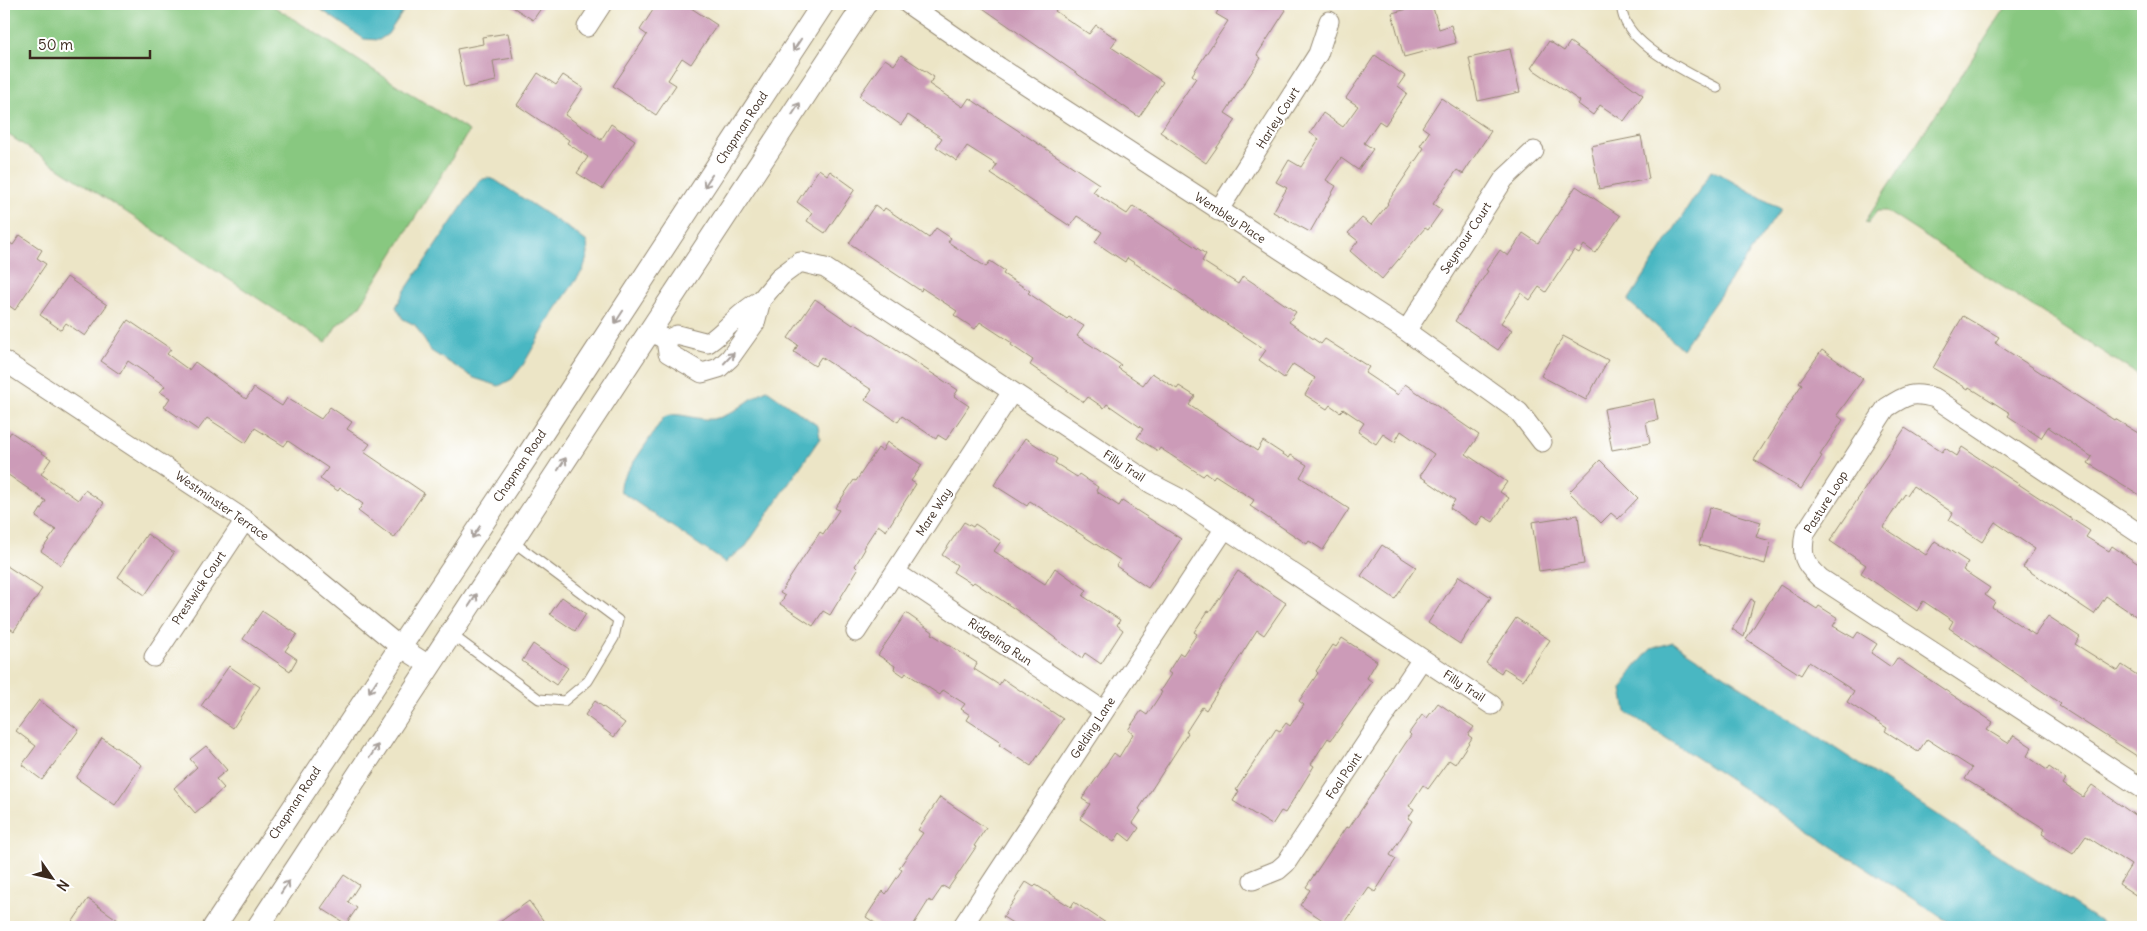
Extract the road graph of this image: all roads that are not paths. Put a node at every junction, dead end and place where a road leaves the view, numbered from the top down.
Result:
1 (602, 4) edge
2 (823, 4) edge
3 (865, 4) edge
4 (908, 4) edge
5 (1622, 4) edge
6 (1329, 21) dead end
7 (586, 27) dead end
8 (1717, 88) dead end
9 (1534, 152) dead end
10 (1218, 210) junction
11 (761, 300) junction
12 (1406, 331) junction
13 (658, 336) junction
14 (708, 343) junction
15 (4, 361) edge
16 (702, 373) junction
17 (1012, 392) junction
18 (1542, 442) dead end
19 (245, 520) junction
20 (1226, 528) junction
21 (2143, 536) edge
22 (512, 540) junction
23 (895, 572) junction
24 (856, 632) dead end
25 (451, 634) junction
26 (399, 646) junction
27 (154, 657) dead end
28 (1422, 659) junction
29 (430, 666) junction
30 (1492, 704) dead end
31 (1104, 711) junction
32 (2143, 789) edge
33 (1253, 880) dead end
34 (214, 927) edge
35 (258, 927) edge
36 (962, 927) edge

1 - 7 street
2 -> 26 street, Chapman Road
13 -> 3 street
4 - 10 street, Wembley Place
5 - 8 lane
6 - 10 street, Harley Court
9 - 12 street, Seymour Court
10 - 12 street, Wembley Place
11 - 14 street
16 -> 11 street
11 - 17 street, Filly Trail
12 - 18 street, Wembley Place
13 - 14 street
13 - 16 street
22 -> 13 street
14 - 16 street
15 - 19 street, Westminster Terrace
17 - 20 street, Filly Trail
17 - 23 street, Mare Way
19 - 26 street, Westminster Terrace
19 - 27 street, Prestwick Court
20 - 28 street, Filly Trail
20 - 31 street, Gelding Lane
21 - 32 street, Pasture Loop
25 -> 22 street
22 - 25 lane
23 - 24 street, Mare Way
23 - 31 street, Ridgeling Run
25 - 29 street
26 - 29 street, Westminster Terrace
26 -> 34 street, Chapman Road
28 - 30 street, Filly Trail
28 - 33 street, Foal Point
35 -> 29 street
31 - 36 street, Gelding Lane

